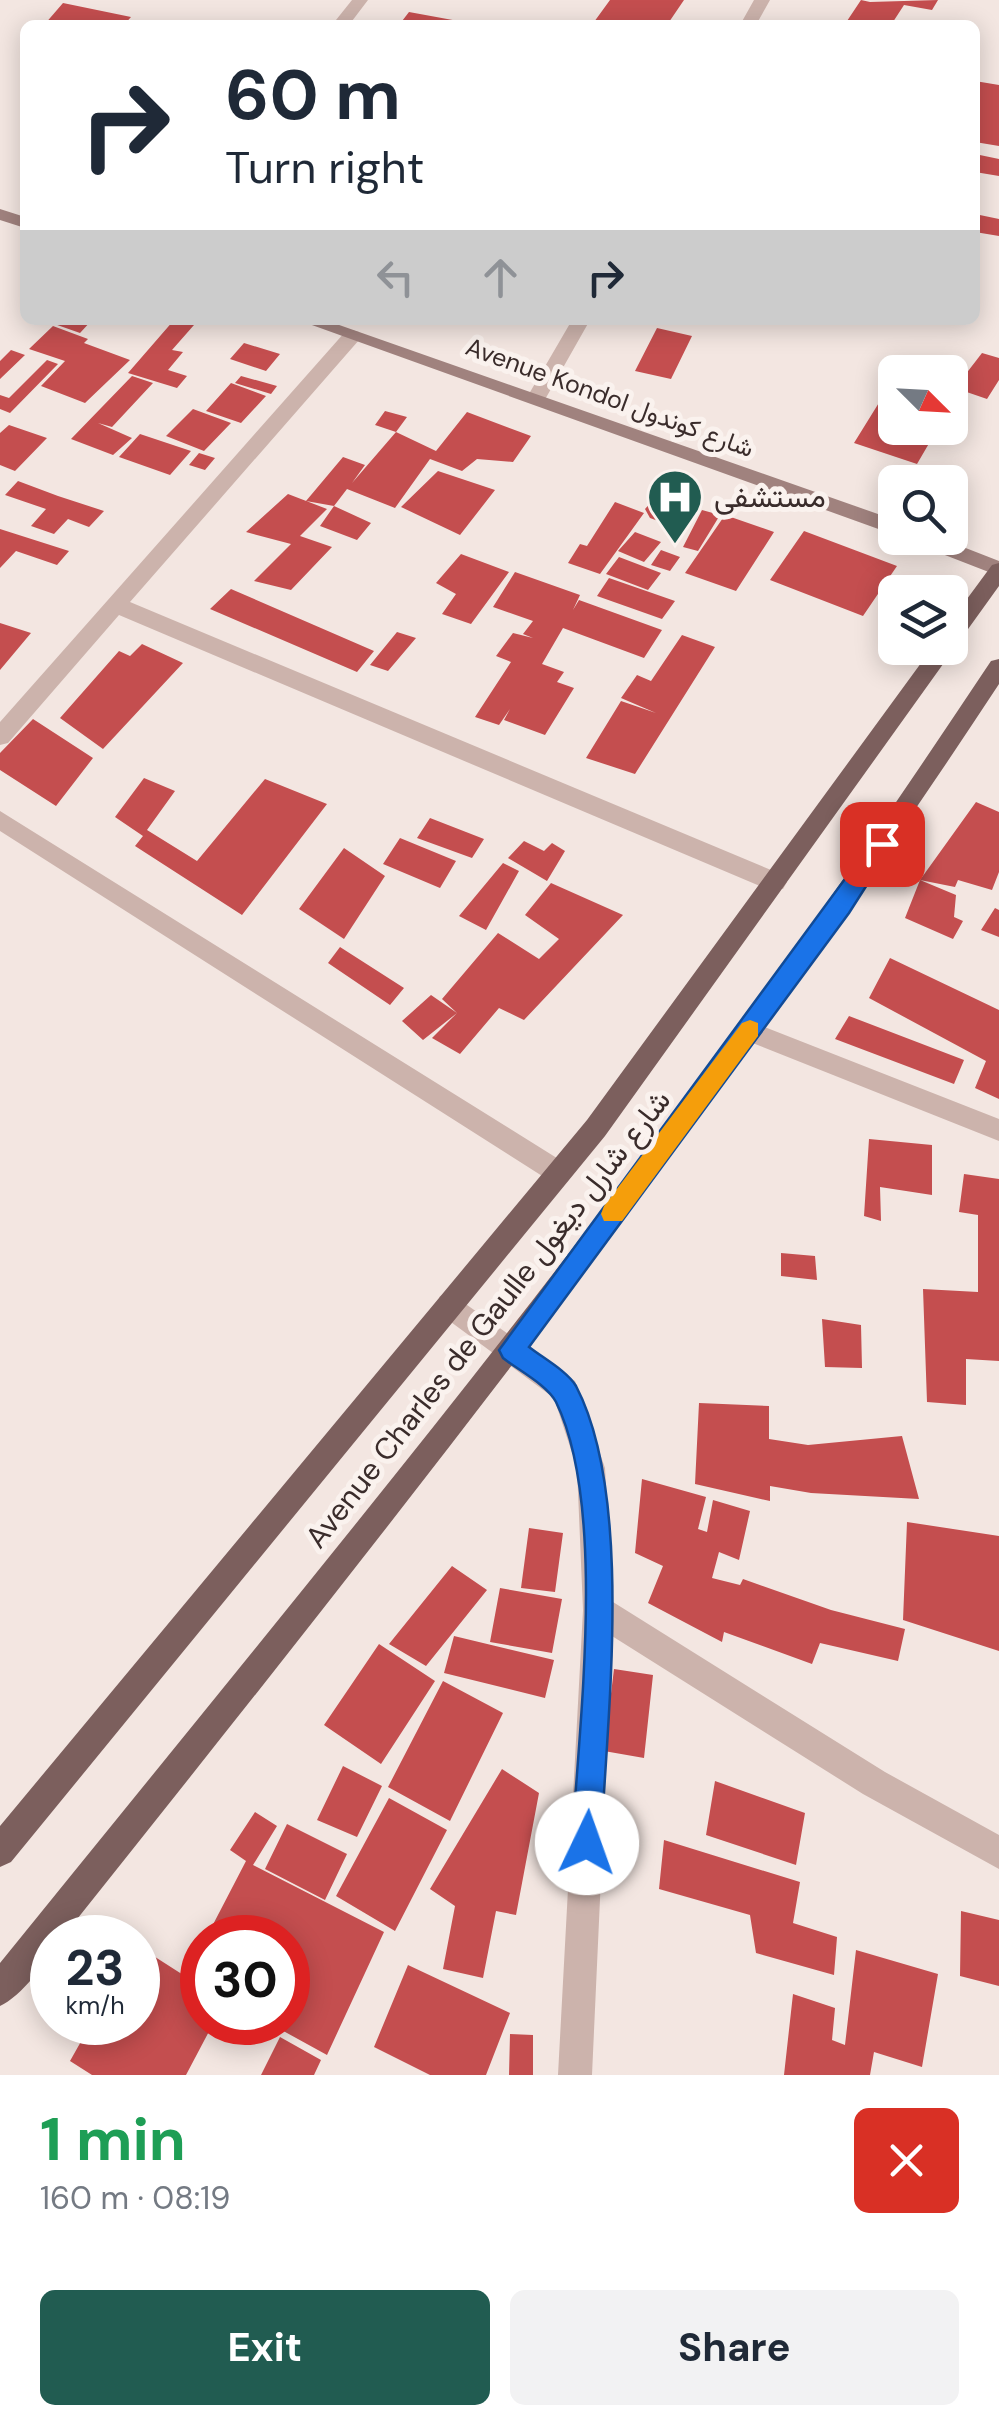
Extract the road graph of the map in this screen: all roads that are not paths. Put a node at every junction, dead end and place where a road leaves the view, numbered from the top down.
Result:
1 (360, 0) edge
2 (344, 20) edge
3 (321, 325) edge
4 (578, 325) edge
5 (352, 336) junction
6 (536, 399) junction
7 (878, 522) edge
8 (962, 555) edge
9 (999, 570) edge
10 (116, 605) junction
11 (968, 613) edge
12 (931, 665) edge
13 (999, 667) edge
14 (0, 737) edge
15 (0, 820) edge
16 (775, 882) junction
17 (749, 1030) junction
18 (999, 1130) edge
19 (559, 1172) junction
20 (450, 1305) junction
21 (512, 1350) junction
22 (598, 1610) junction
23 (0, 1850) edge
24 (999, 1853) edge
25 (0, 1989) edge
26 (575, 2075) edge

1 - 2 street
3 - 5 street, Avenue Kondol شارع كوندول
4 - 6 street
5 - 6 street, Avenue Kondol شارع كوندول
5 - 10 street
6 - 7 street, Avenue Kondol شارع كوندول
8 - 9 street
9 - 11 main road
10 - 14 street
10 - 16 street
12 - 16 main road, Avenue Charles de Gaulle شارع شارل ديغول
13 - 17 main road, Avenue Charles de Gaulle شارع شارل ديغول
15 - 19 street
16 - 19 main road, Avenue Charles de Gaulle شارع شارل ديغول
17 - 18 street
17 - 21 main road, Avenue Charles de Gaulle شارع شارل ديغول
19 - 20 main road, Avenue Charles de Gaulle شارع شارل ديغول
20 - 21 street
20 - 23 main road, Avenue Charles de Gaulle شارع شارل ديغول
21 - 22 street
21 - 25 main road, Avenue Charles de Gaulle شارع شارل ديغول
22 - 24 street
22 - 26 street

